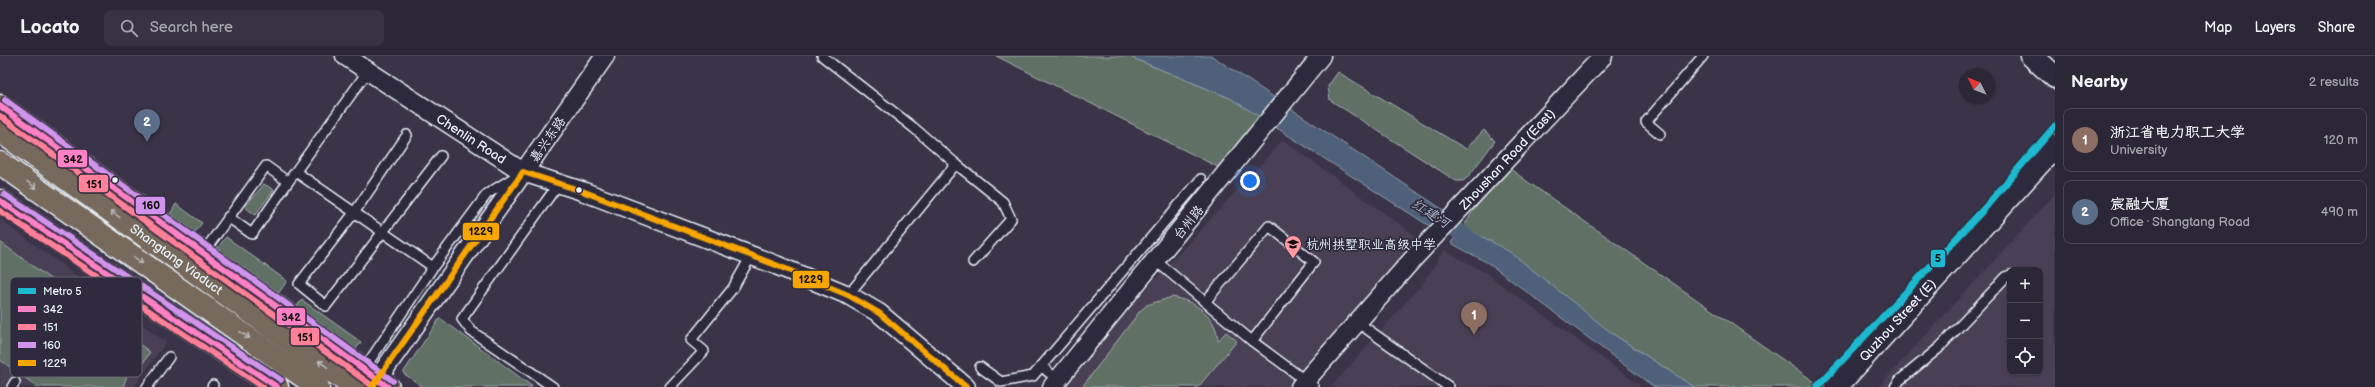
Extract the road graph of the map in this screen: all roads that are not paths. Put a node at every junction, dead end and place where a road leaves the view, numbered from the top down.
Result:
1 (345, 56) edge
2 (605, 56) edge
3 (822, 56) edge
4 (1322, 56) edge
5 (1603, 56) edge
6 (1703, 56) edge
7 (2032, 56) edge
8 (368, 71) junction
9 (2055, 77) edge
10 (0, 106) edge
11 (0, 131) edge
12 (1660, 134) dead end
13 (407, 135) dead end
14 (2055, 146) edge
15 (442, 156) dead end
16 (0, 163) edge
17 (956, 164) junction
18 (296, 172) junction
19 (523, 172) junction
20 (1200, 179) dead end
21 (288, 182) junction
22 (559, 183) junction
23 (0, 201) edge
24 (354, 212) junction
25 (228, 217) junction
26 (383, 232) junction
27 (203, 253) junction
28 (750, 256) junction
29 (1156, 261) junction
30 (972, 262) dead end
31 (433, 267) junction
32 (2007, 276) edge
33 (113, 277) edge
34 (848, 295) junction
35 (142, 296) edge
36 (1206, 302) junction
37 (1356, 322) junction
38 (1252, 341) junction
39 (169, 356) dead end
40 (1041, 366) junction
41 (980, 367) dead end
42 (371, 382) edge
43 (1055, 384) edge
44 (1306, 385) edge
45 (147, 387) edge
46 (277, 387) edge
47 (318, 387) edge
48 (553, 387) edge
49 (670, 387) edge
50 (966, 387) edge
51 (1449, 387) edge
52 (1836, 387) edge
53 (1895, 387) edge

1 - 8 street, Chenlin Road
2 - 19 street, 嘉兴东路
3 - 17 lane
4 - 29 street, 台州路
5 - 37 street, Zhoushan Road (East)
6 - 12 lane
7 - 9 street
8 - 18 lane
8 - 19 street, Chenlin Road
10 - 27 main road
42 -> 11 main road, Shangtang Viaduct
13 - 24 lane
14 - 52 street, Quzhou Street (E)
15 - 26 lane
16 -> 47 main road, Shangtang Viaduct
17 - 30 lane
17 - 34 lane
18 - 21 lane
18 - 24 lane
19 - 22 street, Chenlin Road
19 - 31 lane
19 - 42 street, 嘉兴东路
20 - 40 lane
21 - 25 lane
21 - 25 lane
22 - 28 street, Chenlin Road
22 - 48 lane
23 - 33 main road
24 - 26 lane
24 - 26 lane
25 - 27 lane
26 - 31 lane
27 - 42 main road
28 - 34 street, Chenlin Road
28 - 49 lane
29 - 36 lane
29 - 43 street, 台州路
31 - 42 lane
32 - 53 lane
34 - 50 street, Chenlin Road
35 - 46 main road
36 - 38 lane
36 - 38 lane
37 - 44 street, Zhoushan Road (East)
37 - 51 lane
38 - 44 lane
39 - 45 lane
40 - 41 lane
40 - 43 lane

